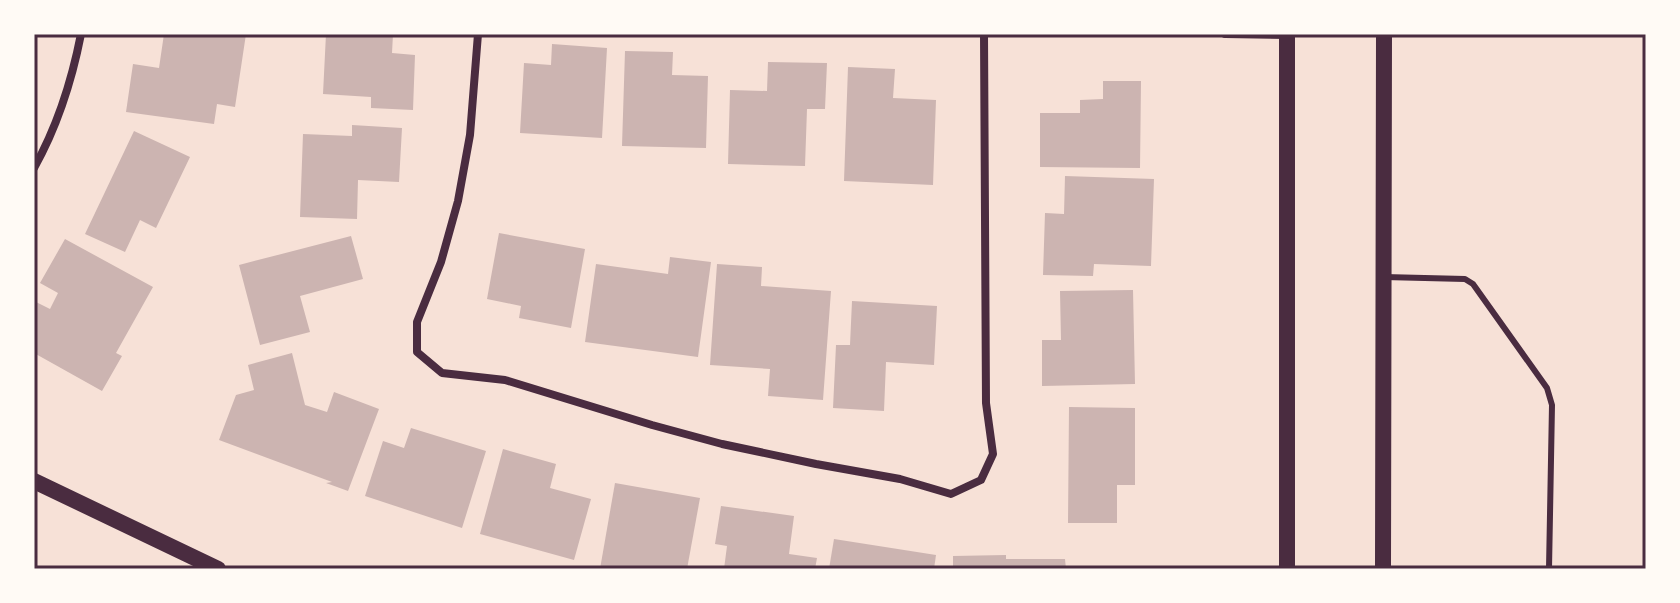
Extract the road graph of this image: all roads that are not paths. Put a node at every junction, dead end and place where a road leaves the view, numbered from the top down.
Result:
1 (81, 34) edge
2 (478, 34) edge
3 (984, 34) edge
4 (1225, 34) edge
5 (1287, 34) edge
6 (1384, 34) edge
7 (34, 168) edge
8 (1384, 277) junction
9 (34, 481) edge
10 (218, 569) edge
11 (1287, 569) edge
12 (1383, 569) edge
13 (1549, 569) edge

1 - 7 street
2 - 3 street
4 - 5 street
5 - 11 main road
6 - 8 main road
8 - 12 main road
8 - 13 lane
9 - 10 main road

